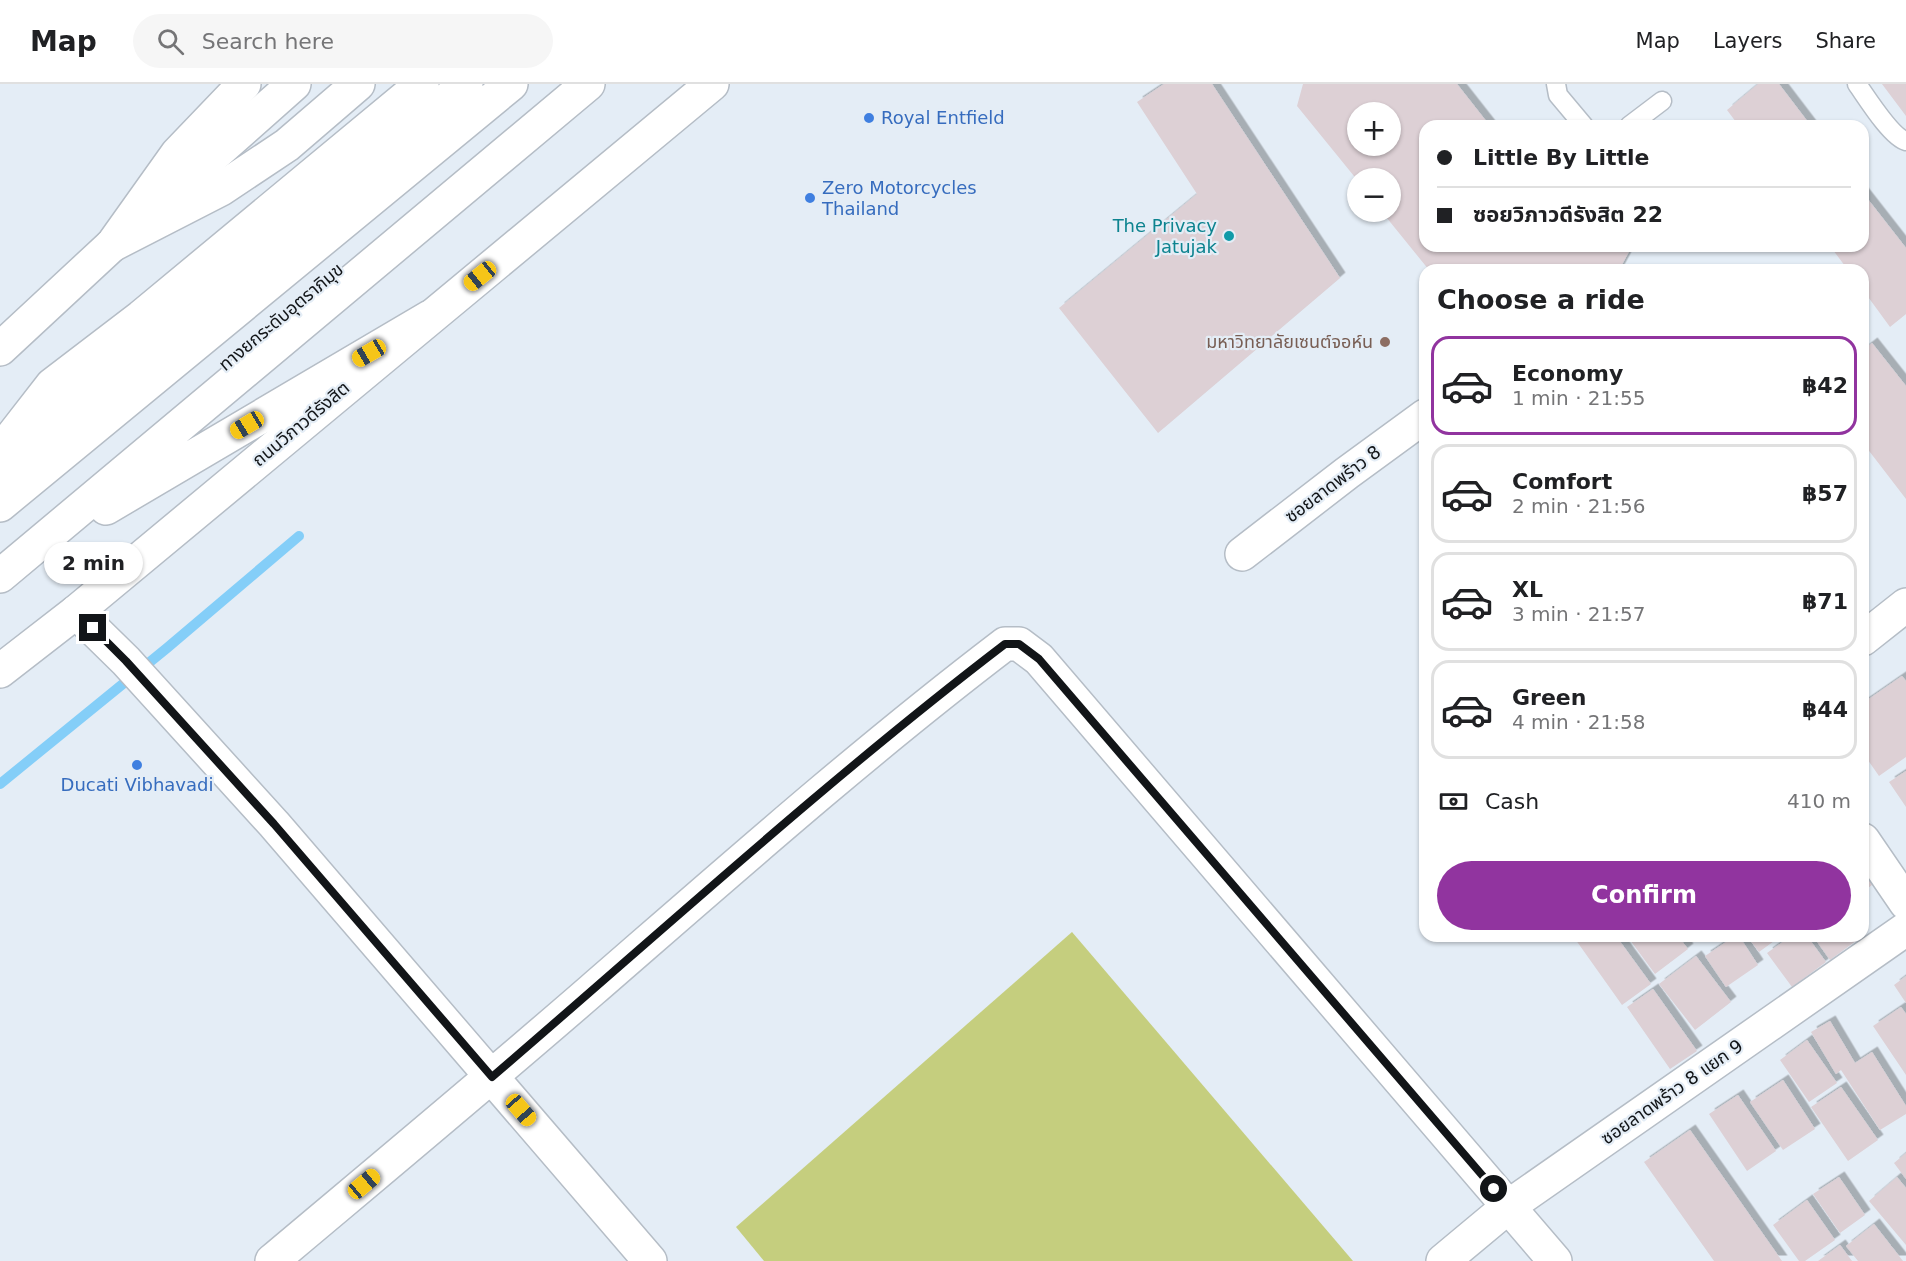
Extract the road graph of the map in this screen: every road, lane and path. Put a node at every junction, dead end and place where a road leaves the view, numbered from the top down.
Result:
1 (294, 84) edge
2 (358, 84) edge
3 (422, 84) edge
4 (466, 84) edge
5 (511, 84) edge
6 (562, 84) edge
7 (588, 84) edge
8 (712, 84) edge
9 (1556, 84) edge
10 (1857, 84) edge
11 (240, 85) edge
12 (1662, 100) dead end
13 (1579, 120) edge
14 (1637, 120) edge
15 (1906, 141) edge
16 (112, 245) junction
17 (430, 317) junction
18 (0, 349) edge
19 (1419, 421) edge
20 (0, 452) edge
21 (0, 471) edge
22 (0, 505) edge
23 (1242, 554) dead end
24 (8, 561) edge
25 (1906, 605) edge
26 (76, 612) junction
27 (1869, 634) edge
28 (0, 671) edge
29 (1869, 849) edge
30 (1906, 903) edge
31 (1906, 929) edge
32 (492, 1077) junction
33 (1509, 1206) junction
34 (272, 1261) edge
35 (650, 1261) edge
36 (1443, 1261) edge
37 (1555, 1261) edge

1 - 16 main road
2 - 16 main road
3 - 20 main road
4 - 21 main road
5 - 22 main road, ทางยกระดับอุตราภิมุข
6 - 24 main road, ทางยกระดับอุตราภิมุข
7 - 24 main road
8 - 17 main road, ถนนวิภาวดีรังสิต
9 - 13 lane
10 - 15 lane
11 - 16 main road
12 - 14 lane
16 - 18 main road
17 - 24 main road
17 - 26 main road, ถนนวิภาวดีรังสิต
19 - 23 main road, ซอยลาดพร้าว 8
25 - 27 main road
26 - 28 main road, ถนนวิภาวดีรังสิต
26 - 32 main road
29 - 30 main road
31 - 33 main road, ซอยลาดพร้าว 8 แยก 9
32 - 33 main road
32 - 34 main road
32 - 35 main road
33 - 36 main road, ซอยลาดพร้าว 8 แยก 9
33 - 37 main road

